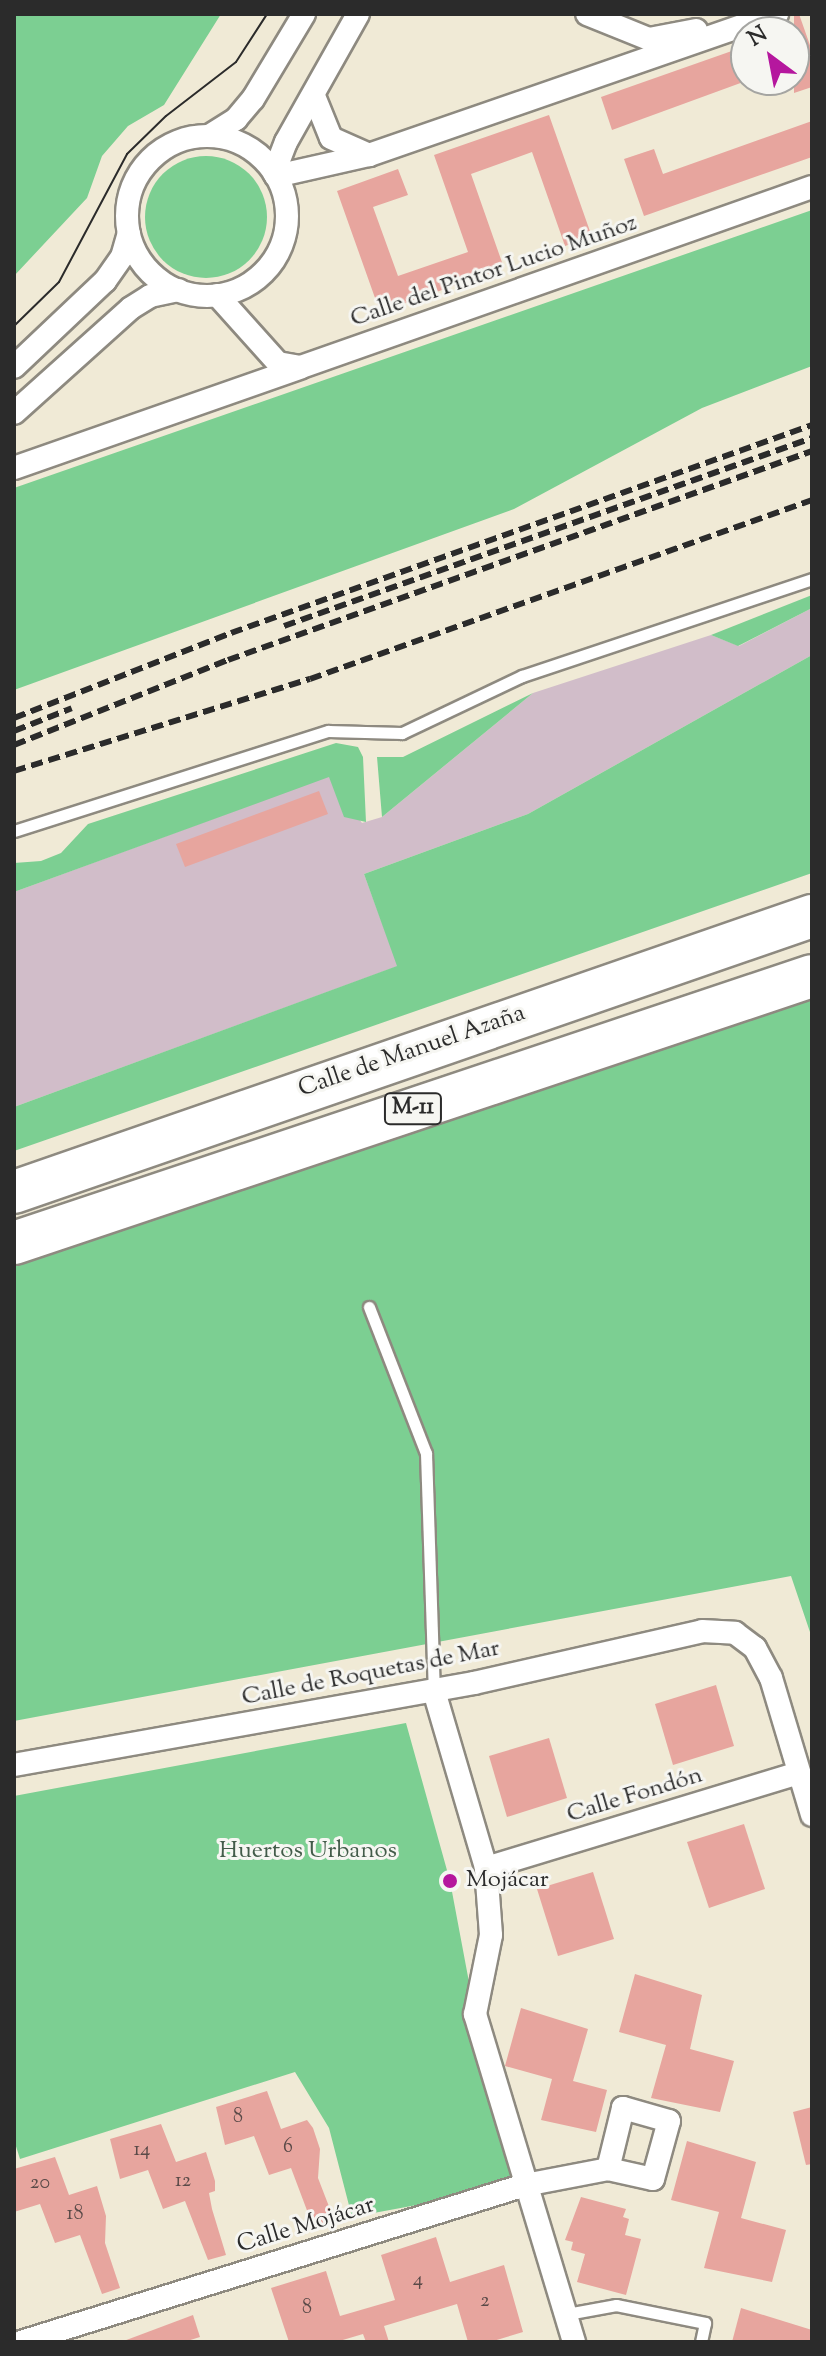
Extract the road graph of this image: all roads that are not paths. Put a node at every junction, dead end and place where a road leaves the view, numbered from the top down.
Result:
1 (304, 14) edge
2 (358, 14) edge
3 (587, 14) edge
4 (730, 24) edge
5 (730, 31) edge
6 (314, 96) junction
7 (209, 136) junction
8 (369, 155) junction
9 (275, 174) junction
10 (812, 187) edge
11 (129, 233) junction
12 (178, 290) junction
13 (217, 295) junction
14 (14, 367) edge
15 (301, 367) junction
16 (14, 413) edge
17 (14, 468) edge
18 (812, 579) edge
19 (14, 831) edge
20 (812, 901) edge
21 (812, 916) edge
22 (812, 976) edge
23 (572, 995) junction
24 (14, 1192) edge
25 (14, 1243) edge
26 (369, 1307) dead end
27 (434, 1691) junction
28 (14, 1765) edge
29 (799, 1773) junction
30 (812, 1815) edge
31 (486, 1868) junction
32 (608, 2169) dead end
33 (525, 2185) junction
34 (567, 2314) junction
35 (21, 2342) edge
36 (574, 2342) edge
37 (701, 2342) edge

1 - 7 street
2 - 6 street
3 - 4 street
5 - 8 street
6 - 8 street
6 - 9 street
7 - 9 street
7 - 11 street
8 - 9 street
9 - 13 street
10 - 15 street, Calle del Pintor Lucio Muñoz
11 - 12 street
11 - 14 street
12 - 13 street
12 - 16 street
13 - 15 street
15 - 17 street, Calle del Pintor Lucio Muñoz
18 - 19 lane
20 - 23 highway
21 - 23 highway, Calle de Manuel Azaña / M-11
22 - 25 highway, M-11
23 - 24 highway, Calle de Manuel Azaña / M-11
26 - 27 lane
27 - 28 street, Calle de Roquetas de Mar
27 - 29 street, Calle de Roquetas de Mar
27 - 31 street
29 - 30 street
29 - 31 street, Calle Fondón
31 - 33 street
32 - 33 street, Calle Mojácar
33 - 34 street
33 - 35 street, Calle Mojácar
34 - 36 street
34 - 37 lane

